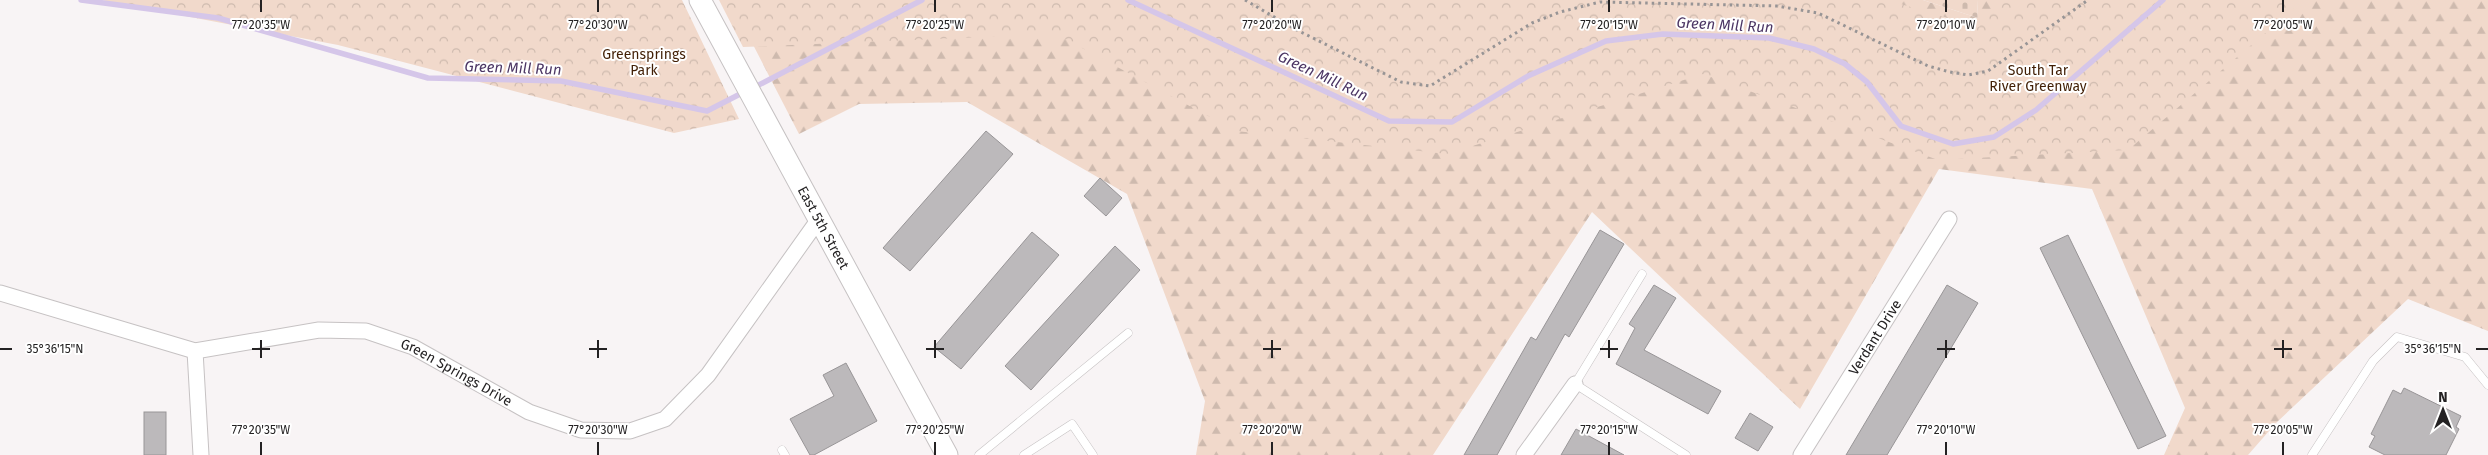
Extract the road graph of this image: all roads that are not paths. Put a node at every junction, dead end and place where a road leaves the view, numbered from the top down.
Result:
1 (700, 0) edge
2 (819, 219) junction
3 (1949, 219) dead end
4 (1642, 274) dead end
5 (0, 293) edge
6 (1128, 333) dead end
7 (194, 351) junction
8 (1576, 384) junction
9 (2488, 385) edge
10 (201, 455) edge
11 (947, 455) edge
12 (980, 455) edge
13 (1024, 455) edge
14 (1093, 455) edge
15 (1524, 455) edge
16 (1686, 455) edge
17 (1801, 455) edge
18 (2312, 455) edge

1 - 2 main road, East 5th Street
2 - 7 street, Green Springs Drive
2 - 11 main road, East 5th Street
3 - 17 street, Verdant Drive
4 - 8 lane
5 - 7 street, Green Springs Drive
6 - 12 lane
7 - 10 street
8 - 15 street
8 - 16 lane
9 - 18 lane
13 - 14 lane

